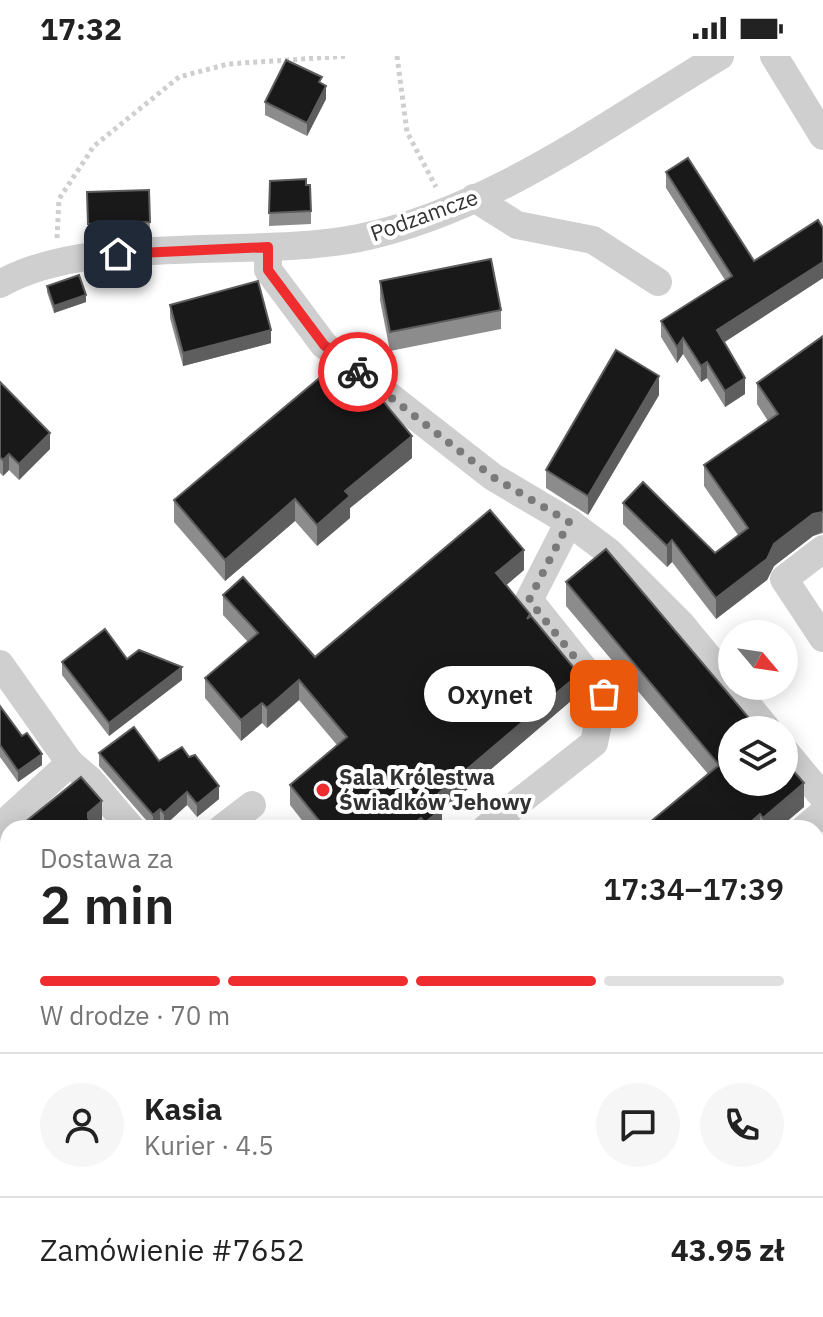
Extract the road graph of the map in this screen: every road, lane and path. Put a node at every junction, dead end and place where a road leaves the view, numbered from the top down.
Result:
1 (348, 56) edge
2 (397, 56) edge
3 (720, 56) edge
4 (774, 56) edge
5 (823, 136) edge
6 (439, 193) dead end
7 (474, 198) junction
8 (268, 247) junction
9 (55, 264) junction
10 (658, 282) dead end
11 (0, 284) edge
12 (569, 522) junction
13 (823, 549) edge
14 (823, 638) edge
15 (0, 664) edge
16 (757, 716) edge
17 (70, 763) junction
18 (798, 767) edge
19 (823, 797) edge
20 (252, 805) dead end
21 (8, 820) edge
22 (124, 820) edge
23 (232, 820) edge
24 (496, 820) edge

1 - 9 path
2 - 6 path
3 - 7 street, Podzamcze
4 - 5 street
7 - 8 street, Podzamcze
7 - 10 street
8 - 9 street, Podzamcze
8 - 12 street
9 - 11 street, Podzamcze
12 - 16 street
12 - 24 street
13 - 14 street
15 - 17 street
17 - 21 street
17 - 22 street
18 - 19 street
20 - 23 street

